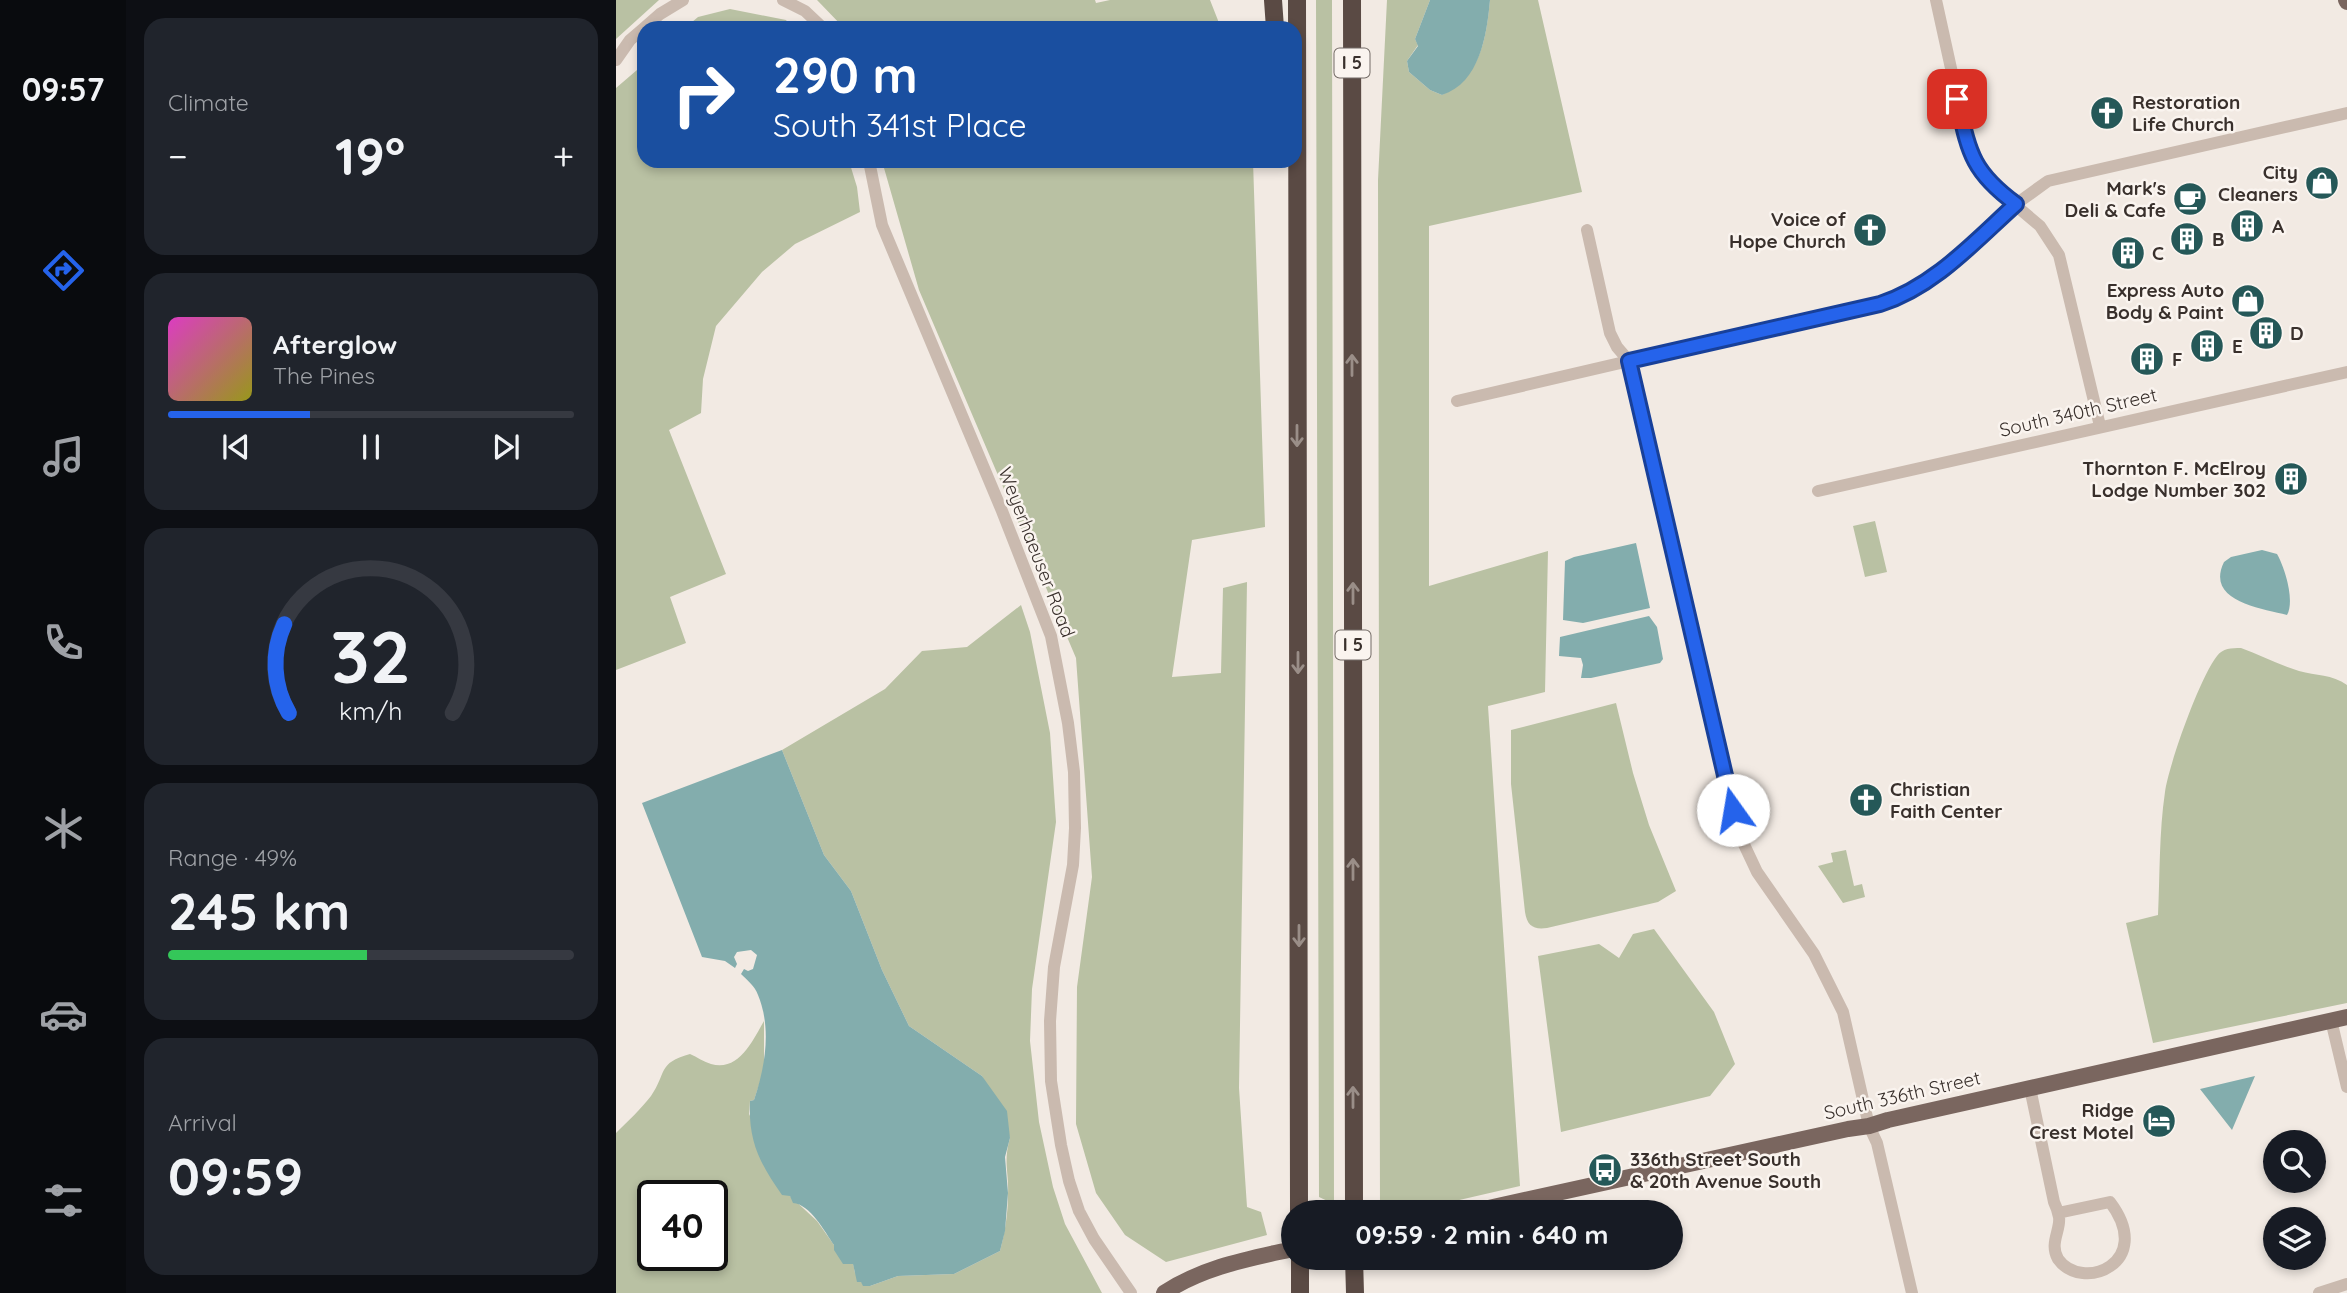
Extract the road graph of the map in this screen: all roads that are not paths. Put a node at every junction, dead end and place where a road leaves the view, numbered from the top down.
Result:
1 (684, 0) edge
2 (783, 0) edge
3 (1273, 0) edge
4 (1297, 0) edge
5 (1352, 0) edge
6 (1362, 0) edge
7 (1936, 0) edge
8 (652, 21) edge
9 (815, 21) edge
10 (1274, 21) edge
11 (1297, 21) edge
12 (637, 34) edge
13 (616, 60) edge
14 (2347, 113) edge
15 (1351, 126) junction
16 (870, 168) edge
17 (1284, 168) edge
18 (1297, 168) edge
19 (2016, 204) junction
20 (1587, 230) dead end
21 (1297, 343) junction
22 (1629, 361) junction
23 (2347, 372) edge
24 (1457, 401) dead end
25 (2100, 426) junction
26 (1818, 491) dead end
27 (2339, 1019) edge
28 (2347, 1087) edge
29 (2030, 1088) junction
30 (1869, 1126) junction
31 (1299, 1200) edge
32 (1354, 1200) edge
33 (1525, 1200) edge
34 (2058, 1213) junction
35 (1281, 1252) edge
36 (1300, 1270) edge
37 (2347, 1284) edge
38 (1131, 1293) edge
39 (1164, 1293) edge
40 (1300, 1293) edge
41 (1912, 1293) edge
42 (2319, 1293) edge

1 - 8 street
2 - 9 street
3 - 10 highway
4 - 11 highway
5 - 15 highway, I 5
6 - 15 highway
7 - 19 street
12 - 13 street
14 - 19 street
32 -> 15 highway, I 5
16 - 38 street, Weyerhaeuser Road
17 - 21 highway
18 - 21 highway
19 - 22 street
19 - 25 street
20 - 22 street
21 -> 31 highway
22 - 24 street
22 - 30 street
23 - 25 street, South 340th Street
25 - 26 street, South 340th Street
27 - 28 street
27 - 29 main road, South 336th Street
29 - 30 main road, South 336th Street
29 - 34 street
30 - 33 main road, South 336th Street
30 - 41 street
34 - 34 street
35 - 39 main road
36 - 40 highway
37 - 42 street

